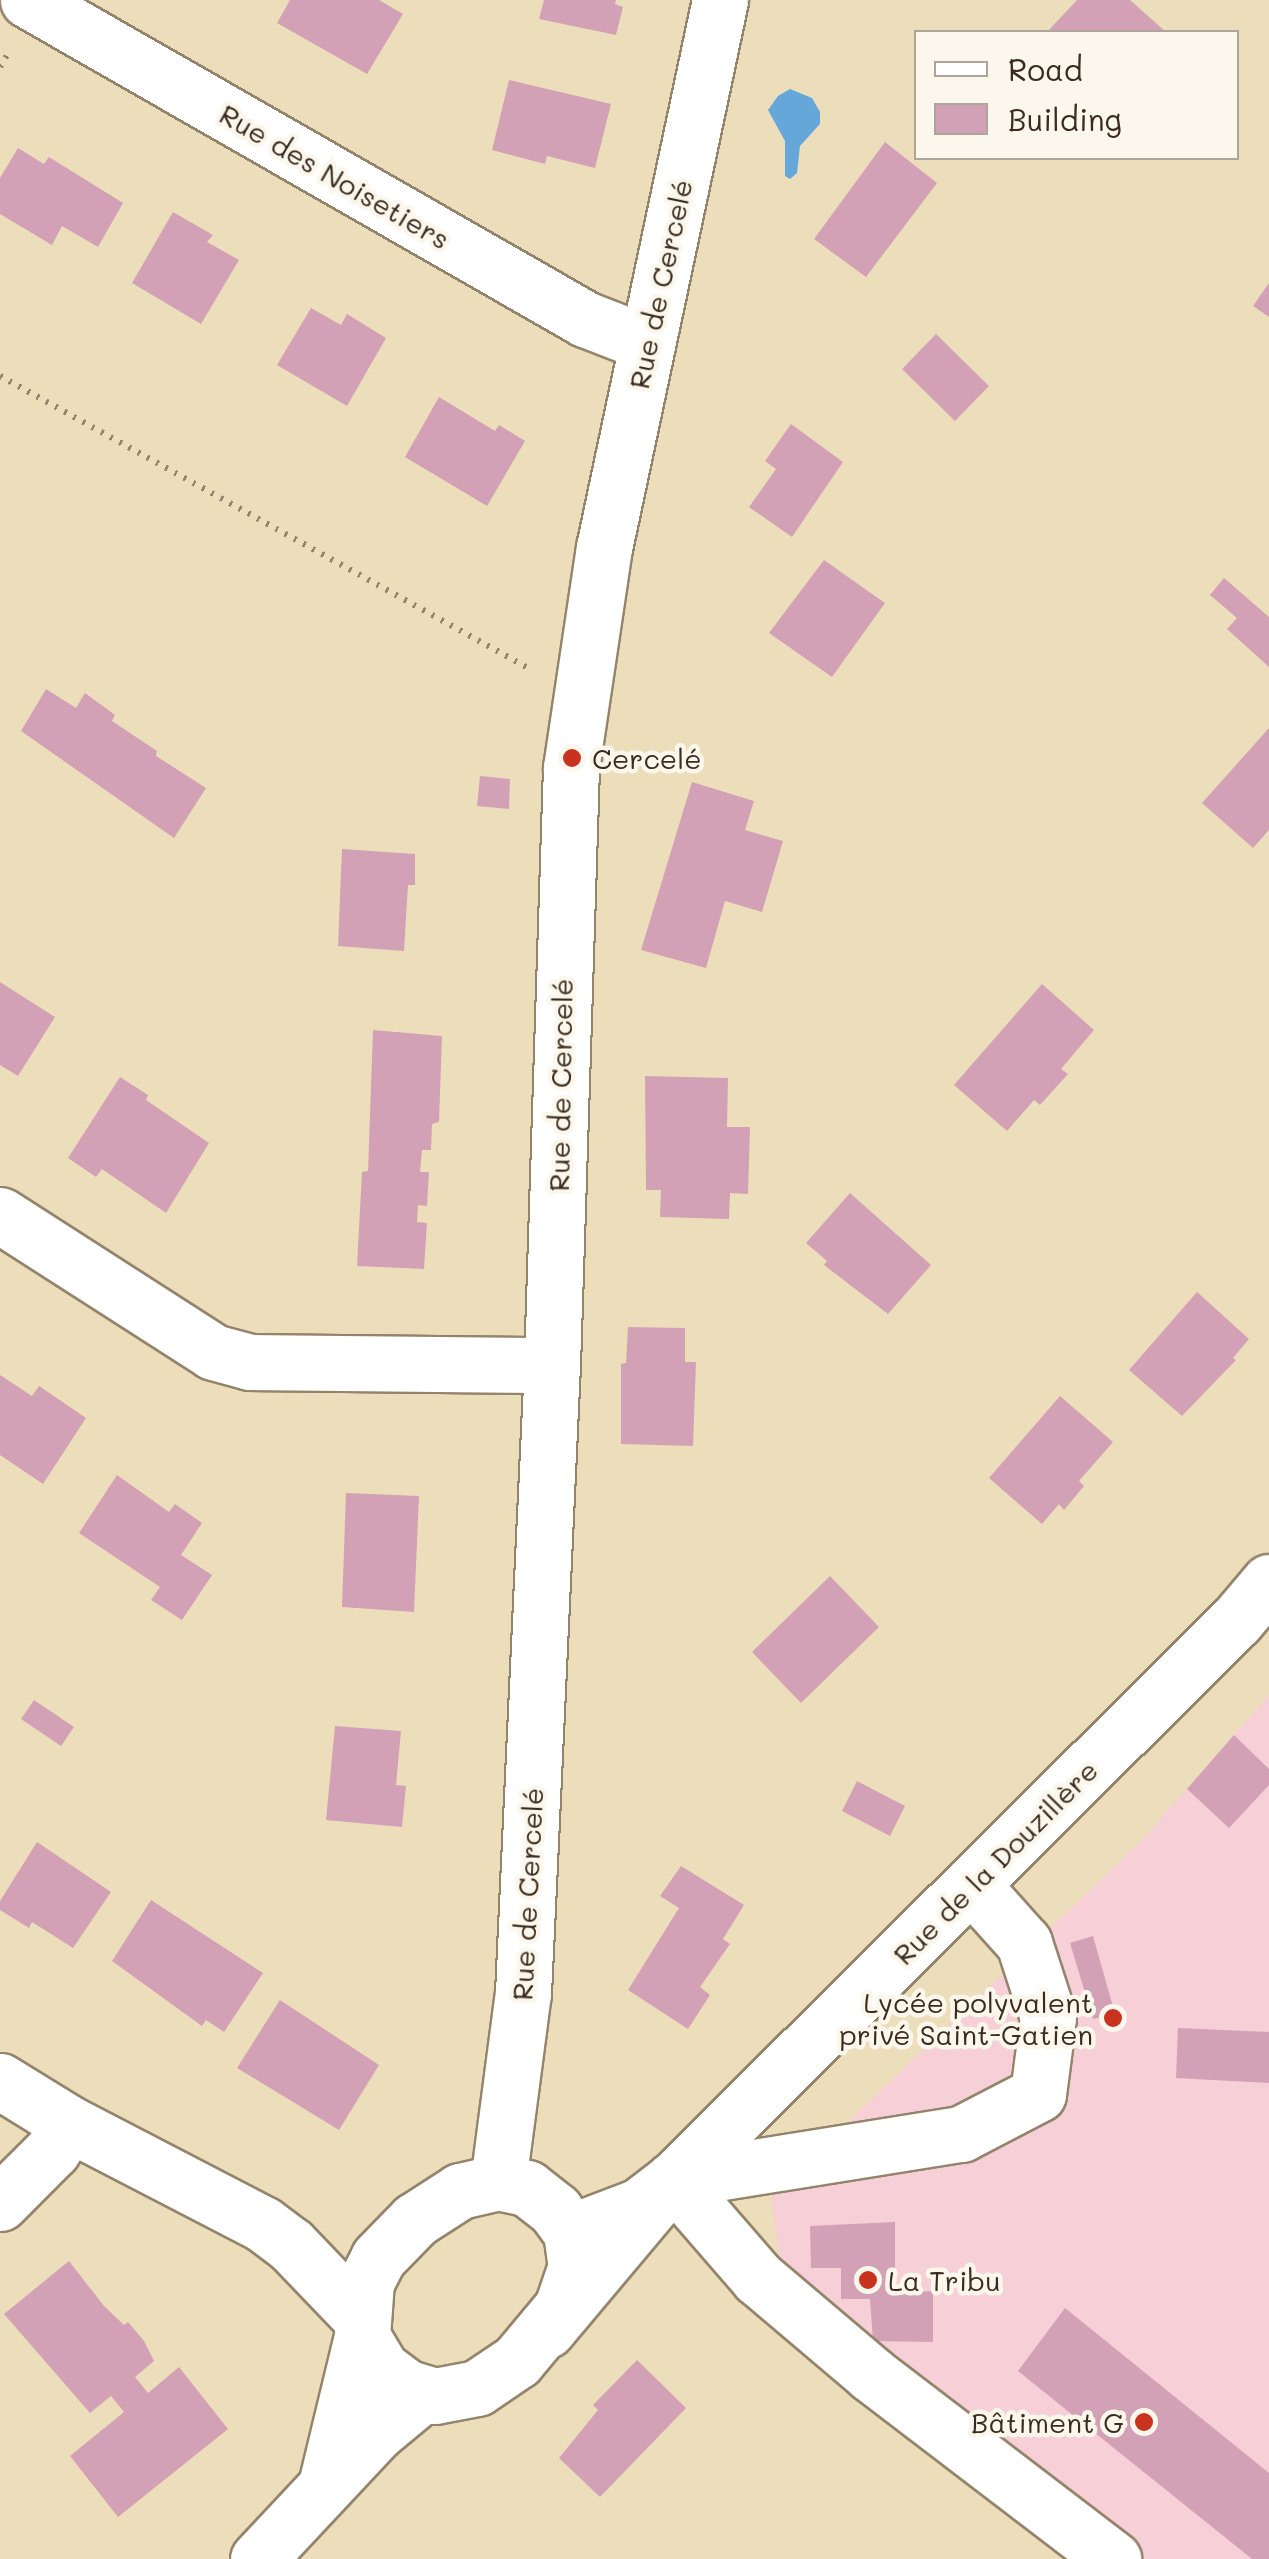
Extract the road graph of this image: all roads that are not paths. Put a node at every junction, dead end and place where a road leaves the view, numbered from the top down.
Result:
1 (28, 0) edge
2 (720, 0) edge
3 (648, 342) junction
4 (0, 1215) edge
5 (552, 1364) junction
6 (1269, 1582) edge
7 (972, 1884) junction
8 (0, 2082) edge
9 (70, 2124) junction
10 (674, 2180) junction
11 (498, 2182) junction
12 (0, 2204) edge
13 (263, 2224) junction
14 (571, 2232) junction
15 (395, 2239) junction
16 (361, 2327) junction
17 (547, 2330) junction
18 (424, 2394) junction
19 (325, 2489) junction
20 (1078, 2549) edge
21 (258, 2559) edge

1 - 3 street, Rue des Noisetiers
2 - 3 street, Rue de Cercelé
3 - 5 street, Rue de Cercelé
4 - 5 street
5 - 11 street, Rue de Cercelé
6 - 7 street, Rue de la Douzillère
7 - 10 street, Rue de la Douzillère
7 - 10 street
8 - 9 street
9 - 12 street
9 - 13 street
10 - 14 street, Rue de la Douzillère
10 - 17 street, Rue de la Douzillère
10 - 20 street
11 - 14 street
11 - 15 street
13 - 15 street
13 - 16 street
14 - 17 street
15 - 16 street
16 - 18 street
16 - 19 street
17 - 18 street
18 - 19 street
19 - 21 street

